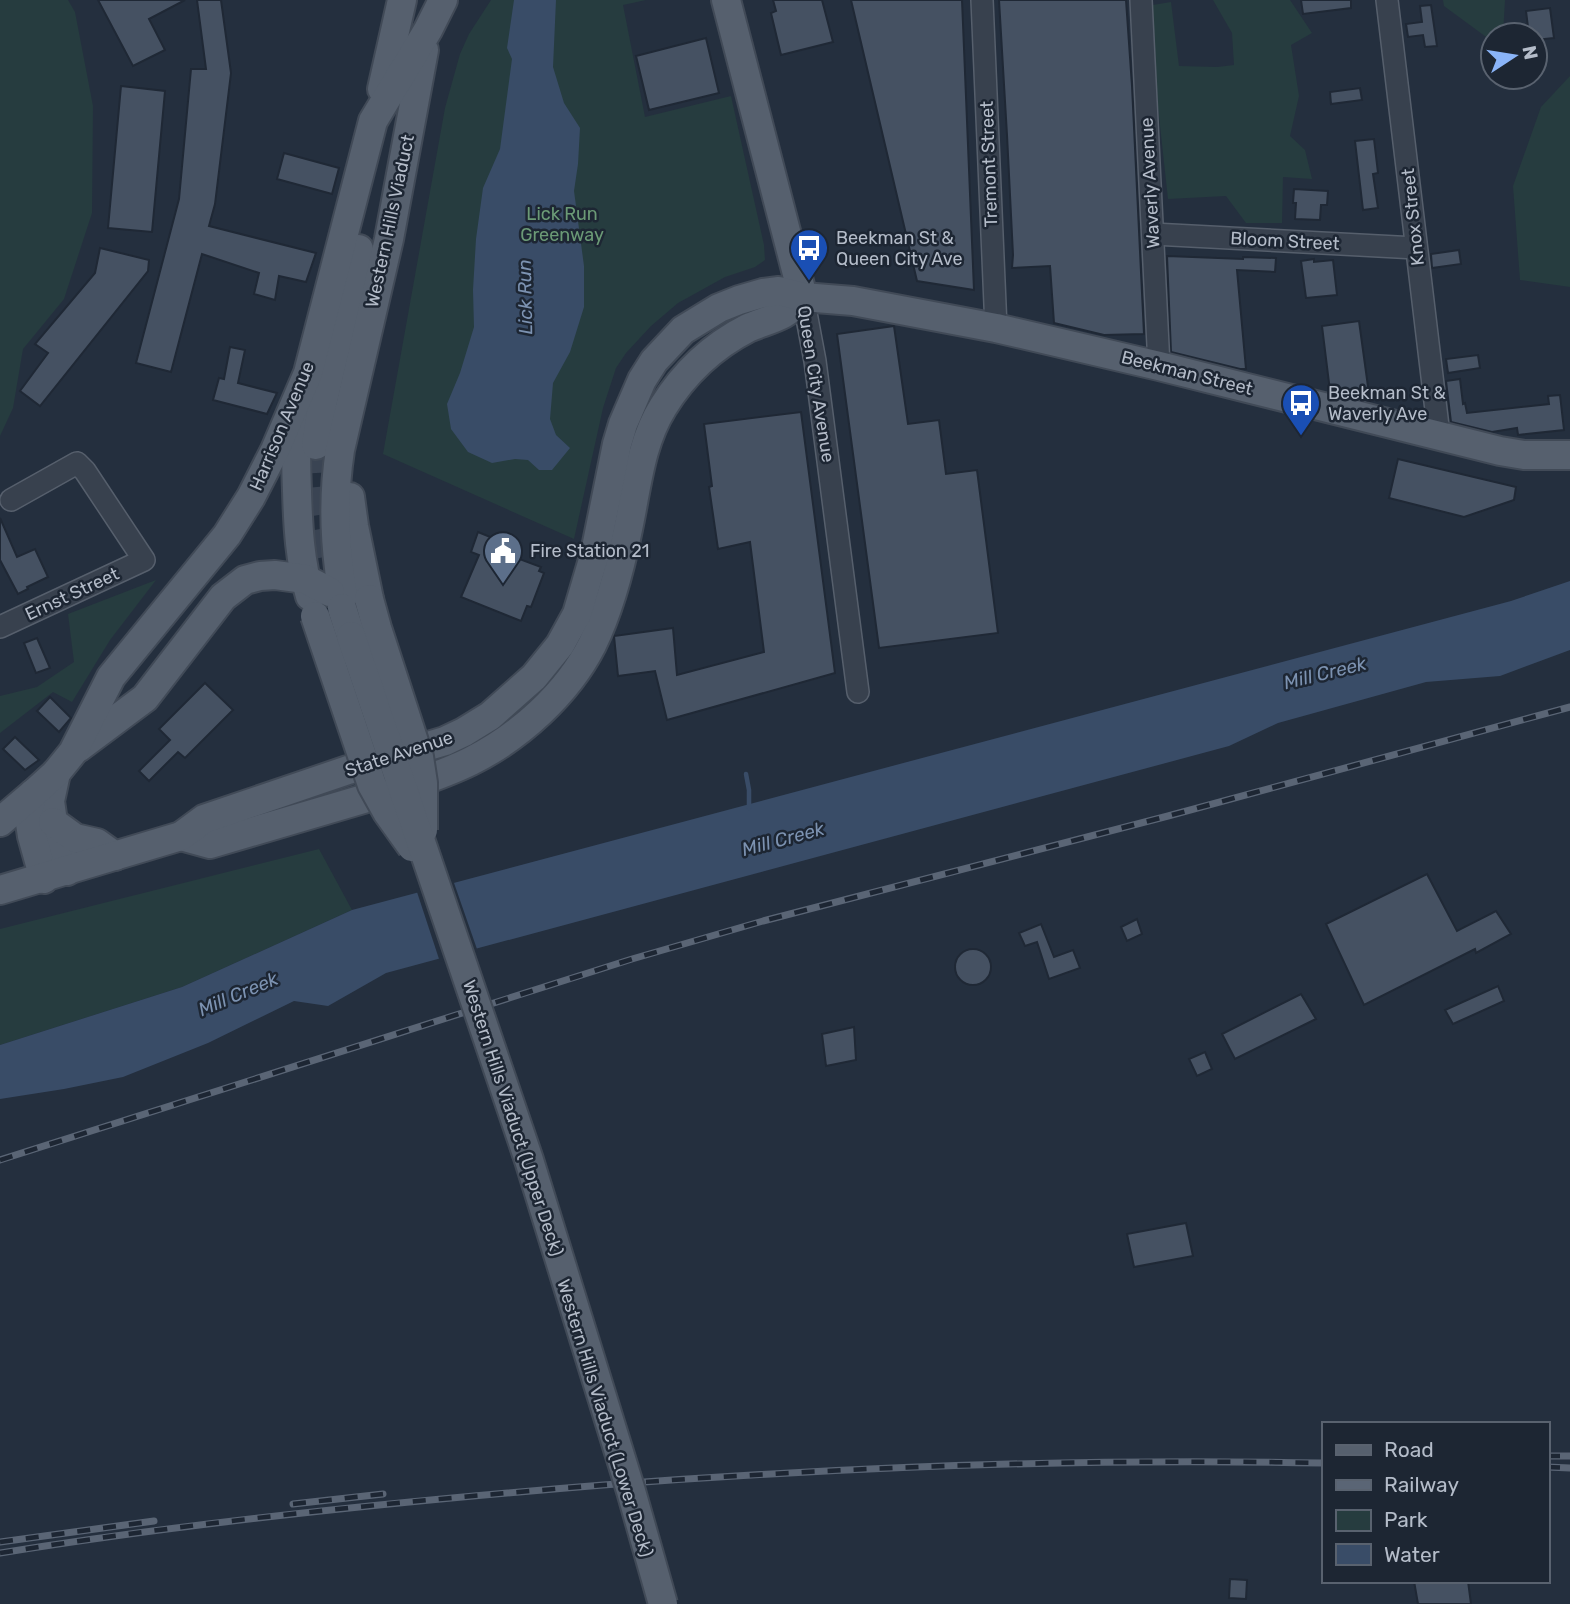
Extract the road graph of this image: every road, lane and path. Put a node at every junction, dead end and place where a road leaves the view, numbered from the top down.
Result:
1 (402, 0) edge
2 (443, 0) edge
3 (726, 0) edge
4 (982, 0) edge
5 (1141, 0) edge
6 (1387, 0) edge
7 (428, 30) junction
8 (401, 75) junction
9 (373, 121) junction
10 (1153, 234) junction
11 (1416, 248) junction
12 (803, 297) junction
13 (996, 328) junction
14 (1160, 366) junction
15 (308, 373) junction
16 (349, 411) joint
17 (1438, 435) junction
18 (1570, 455) edge
19 (319, 459) junction
20 (11, 500) dead end
21 (305, 579) junction
22 (336, 600) junction
23 (0, 627) edge
24 (351, 636) junction
25 (366, 683) junction
26 (858, 692) dead end
27 (64, 762) junction
28 (34, 793) junction
29 (0, 821) edge
30 (53, 822) junction
31 (116, 856) junction
32 (427, 874) junction
33 (55, 875) junction
34 (0, 890) edge
35 (661, 1604) edge

1 - 9 main road
2 - 7 main road, Harrison Avenue
3 - 12 main road, Queen City Avenue
4 - 13 street, Tremont Street
5 - 10 street, Waverly Avenue
6 - 11 street, Knox Street
7 - 8 main road, Harrison Avenue
7 - 16 main road, Western Hills Viaduct
8 - 9 main road, Harrison Avenue
8 - 19 main road, Western Hills Viaduct (Lower Deck)
9 - 15 main road, Harrison Avenue
10 - 11 street, Bloom Street
10 - 14 street, Waverly Avenue
11 - 17 street, Knox Street
12 - 13 main road, Beekman Street
12 - 26 street, Queen City Avenue
12 - 31 main road, State Avenue
13 - 14 main road, Beekman Street
14 - 17 main road, Beekman Street
15 - 19 main road
15 - 27 main road, Harrison Avenue
16 - 19 main road, Western Hills Viaduct (Upper Deck)
17 - 18 main road, Beekman Street
19 - 21 main road, Western Hills Viaduct (Lower Deck)
19 - 22 main road, Western Hills Viaduct (Upper Deck)
19 - 24 main road, Western Hills Viaduct (Upper Deck), bridge
19 - 32 main road, Western Hills Viaduct (Lower Deck), bridge
20 - 23 street, Ernst Street
21 - 22 main road
21 - 27 main road
21 - 32 main road, Western Hills Viaduct (Lower Deck), bridge
22 - 24 main road, Western Hills Viaduct (Upper Deck), bridge
22 - 25 main road, bridge
24 - 25 main road, Western Hills Viaduct (Upper Deck), bridge
25 - 32 main road, bridge
25 - 35 main road, Western Hills Viaduct (Upper Deck), bridge
27 - 28 main road, Harrison Avenue
27 - 30 main road, Harrison Avenue
28 - 29 main road, Harrison Avenue
28 - 33 main road
30 - 31 main road
30 - 33 main road, Harrison Avenue
31 - 33 main road, State Avenue
32 - 35 main road, Western Hills Viaduct (Lower Deck), bridge
33 - 34 main road, State Avenue

